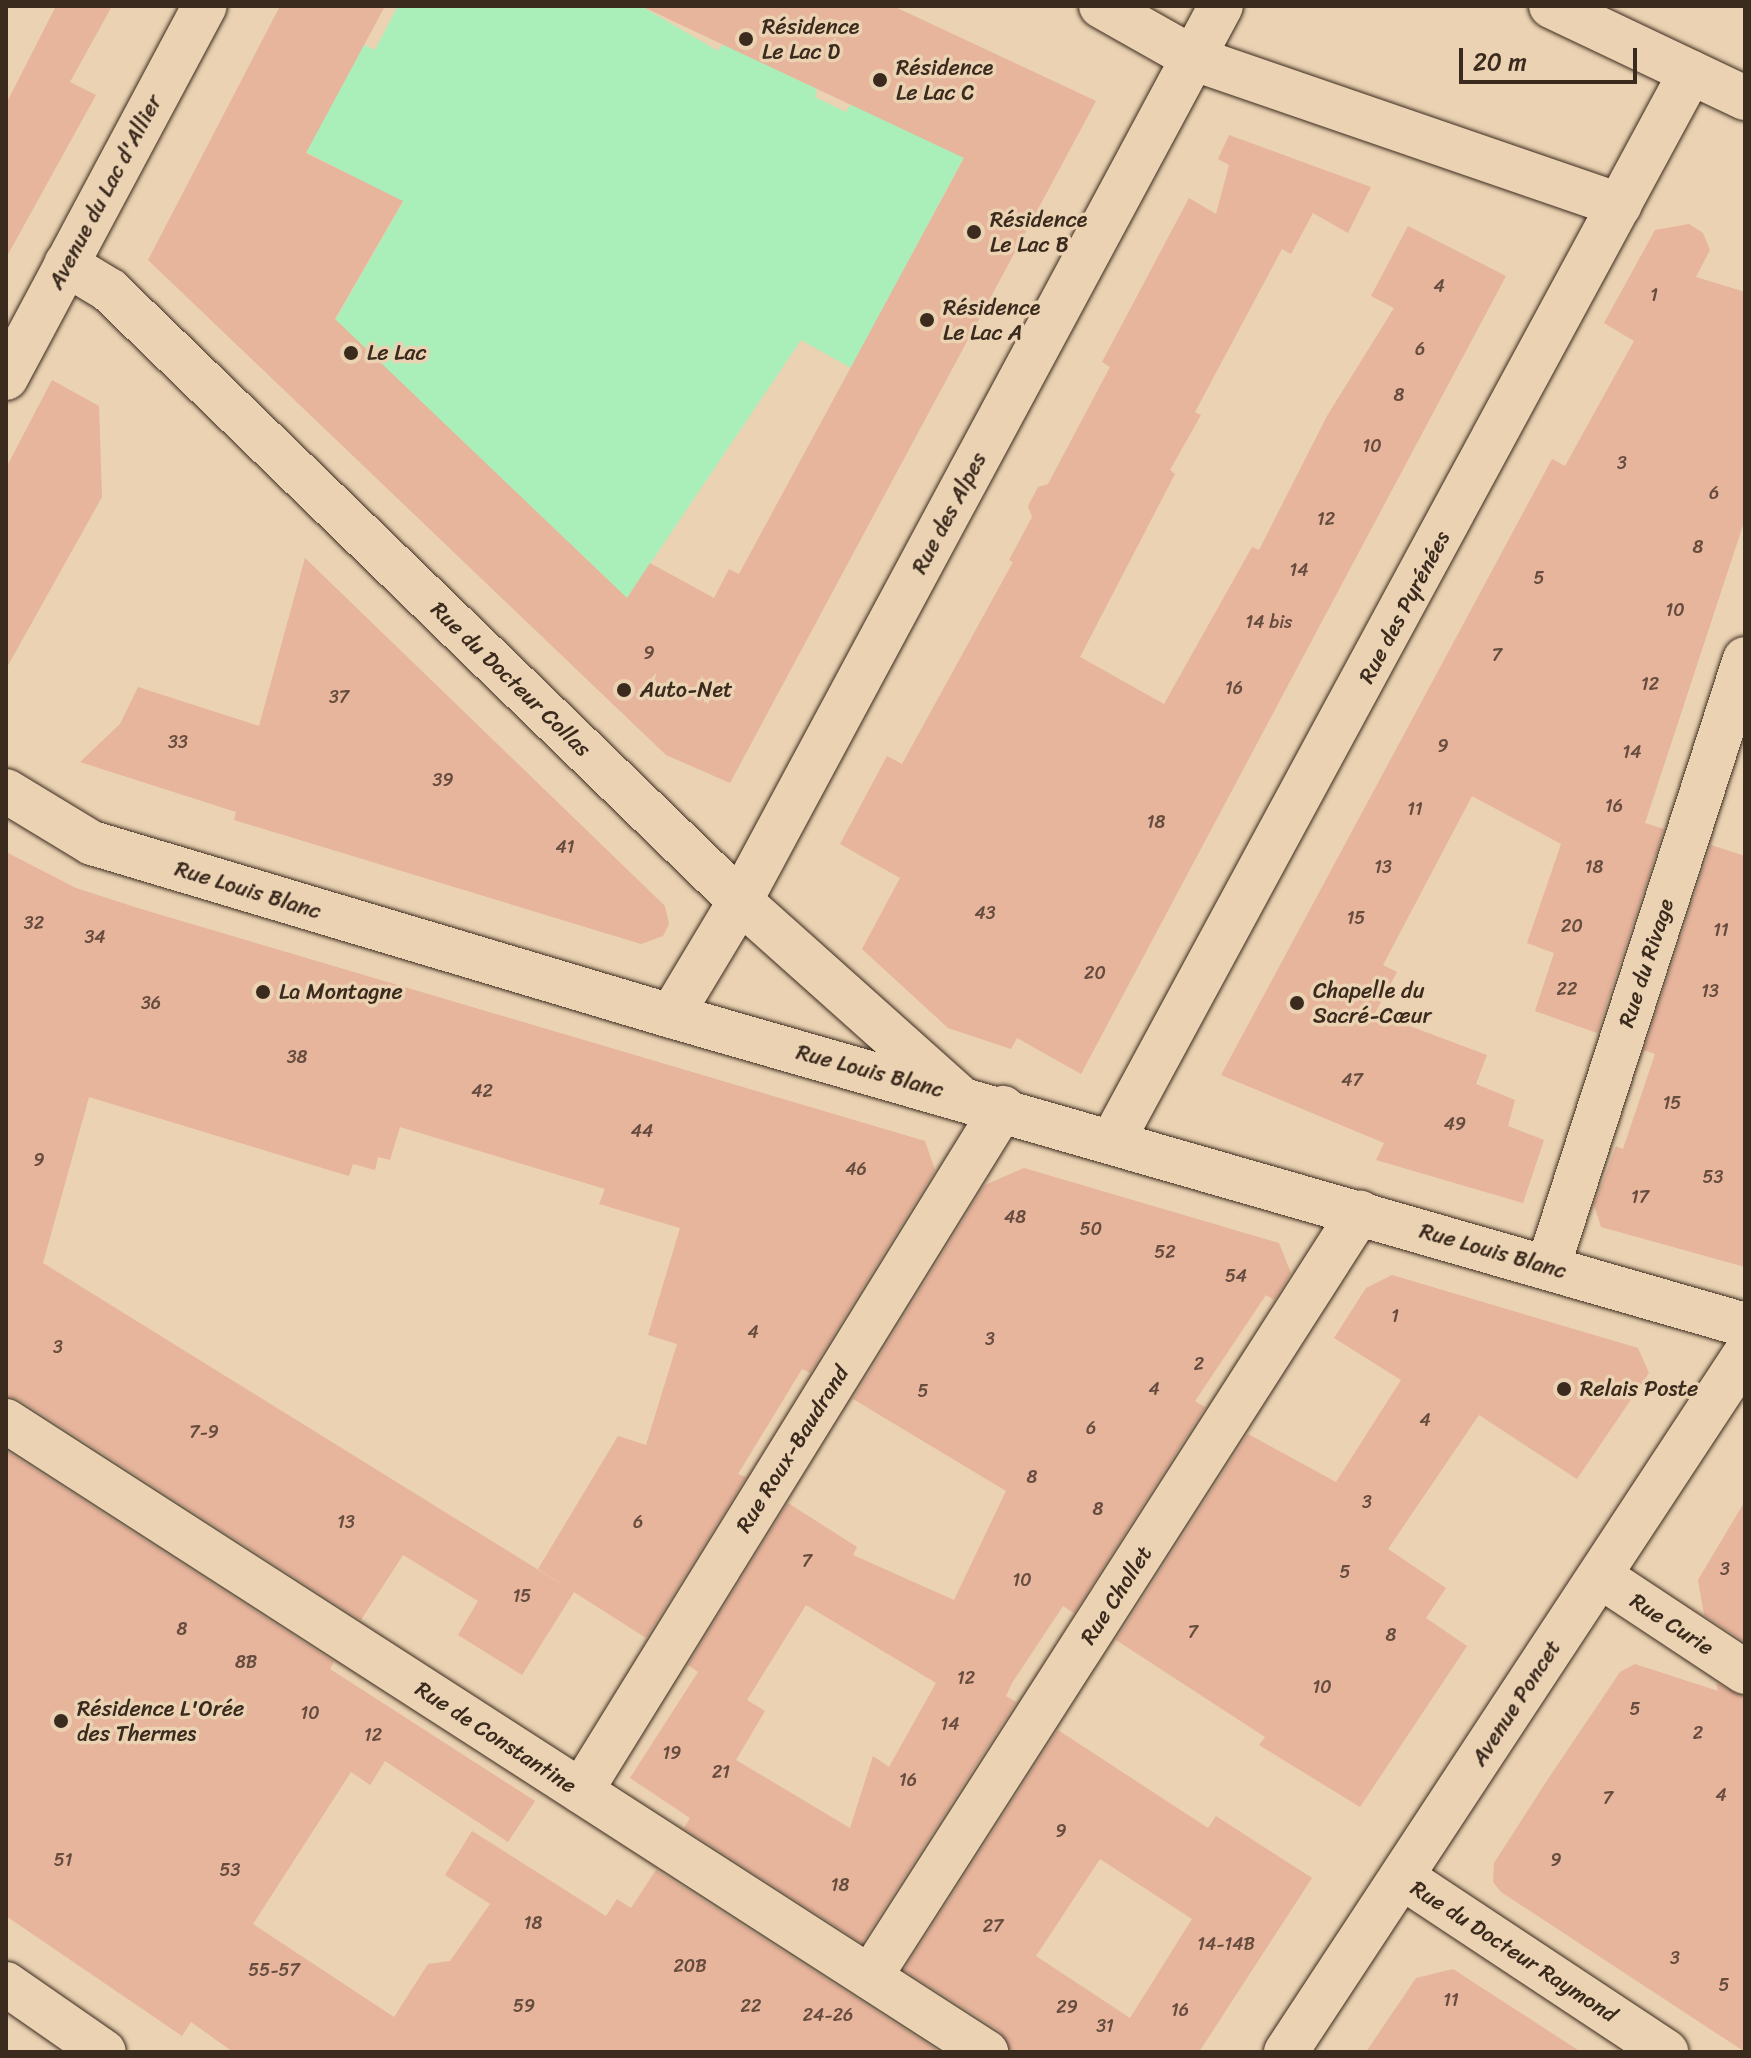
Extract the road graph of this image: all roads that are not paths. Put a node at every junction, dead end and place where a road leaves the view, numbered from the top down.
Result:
1 (205, 6) edge
2 (1101, 6) edge
3 (1221, 6) edge
4 (1551, 6) edge
5 (1195, 59) junction
6 (1691, 72) junction
7 (1745, 98) edge
8 (1620, 205) junction
9 (66, 264) junction
10 (6, 378) edge
11 (1745, 659) edge
12 (6, 791) edge
13 (740, 901) junction
14 (671, 1016) junction
15 (957, 1095) junction
16 (1003, 1108) junction
17 (1113, 1140) junction
18 (1360, 1212) junction
19 (1548, 1267) junction
20 (1745, 1325) edge
21 (1745, 1354) edge
22 (6, 1421) edge
23 (1600, 1576) junction
24 (1745, 1672) edge
25 (581, 1791) junction
26 (1402, 1877) junction
27 (870, 1977) junction
28 (6, 1984) edge
29 (104, 2052) edge
30 (986, 2052) edge
31 (1286, 2052) edge
32 (1666, 2052) edge

1 - 9 street, Avenue du Lac d'Allier
2 - 5 street
3 - 5 street, Rue des Alpes
4 - 6 street
5 - 8 street
5 - 13 street, Rue des Alpes
6 - 7 street
6 - 8 street, Rue des Pyrénées
8 - 17 street, Rue des Pyrénées
9 - 10 street, Avenue du Lac d'Allier
9 - 13 street, Rue du Docteur Collas
11 - 19 street, Rue du Rivage
12 - 14 street, Rue Louis Blanc
13 - 14 street, Rue des Alpes
13 - 15 street, Rue du Docteur Collas
14 - 15 street, Rue Louis Blanc
15 - 16 street, Rue Louis Blanc
16 - 17 street, Rue Louis Blanc
16 - 25 street, Rue Roux-Baudrand
17 - 18 street, Rue Louis Blanc
18 - 19 street, Rue Louis Blanc
18 - 27 street, Rue Chollet
19 - 20 street, Rue Louis Blanc
21 - 23 street, Avenue Poncet
22 - 25 street, Rue de Constantine
23 - 24 street, Rue Curie
23 - 26 street, Avenue Poncet
25 - 27 street, Rue de Constantine
26 - 31 street, Avenue Poncet
26 - 32 street, Rue du Docteur Raymond
27 - 30 street, Rue de Constantine
28 - 29 street

